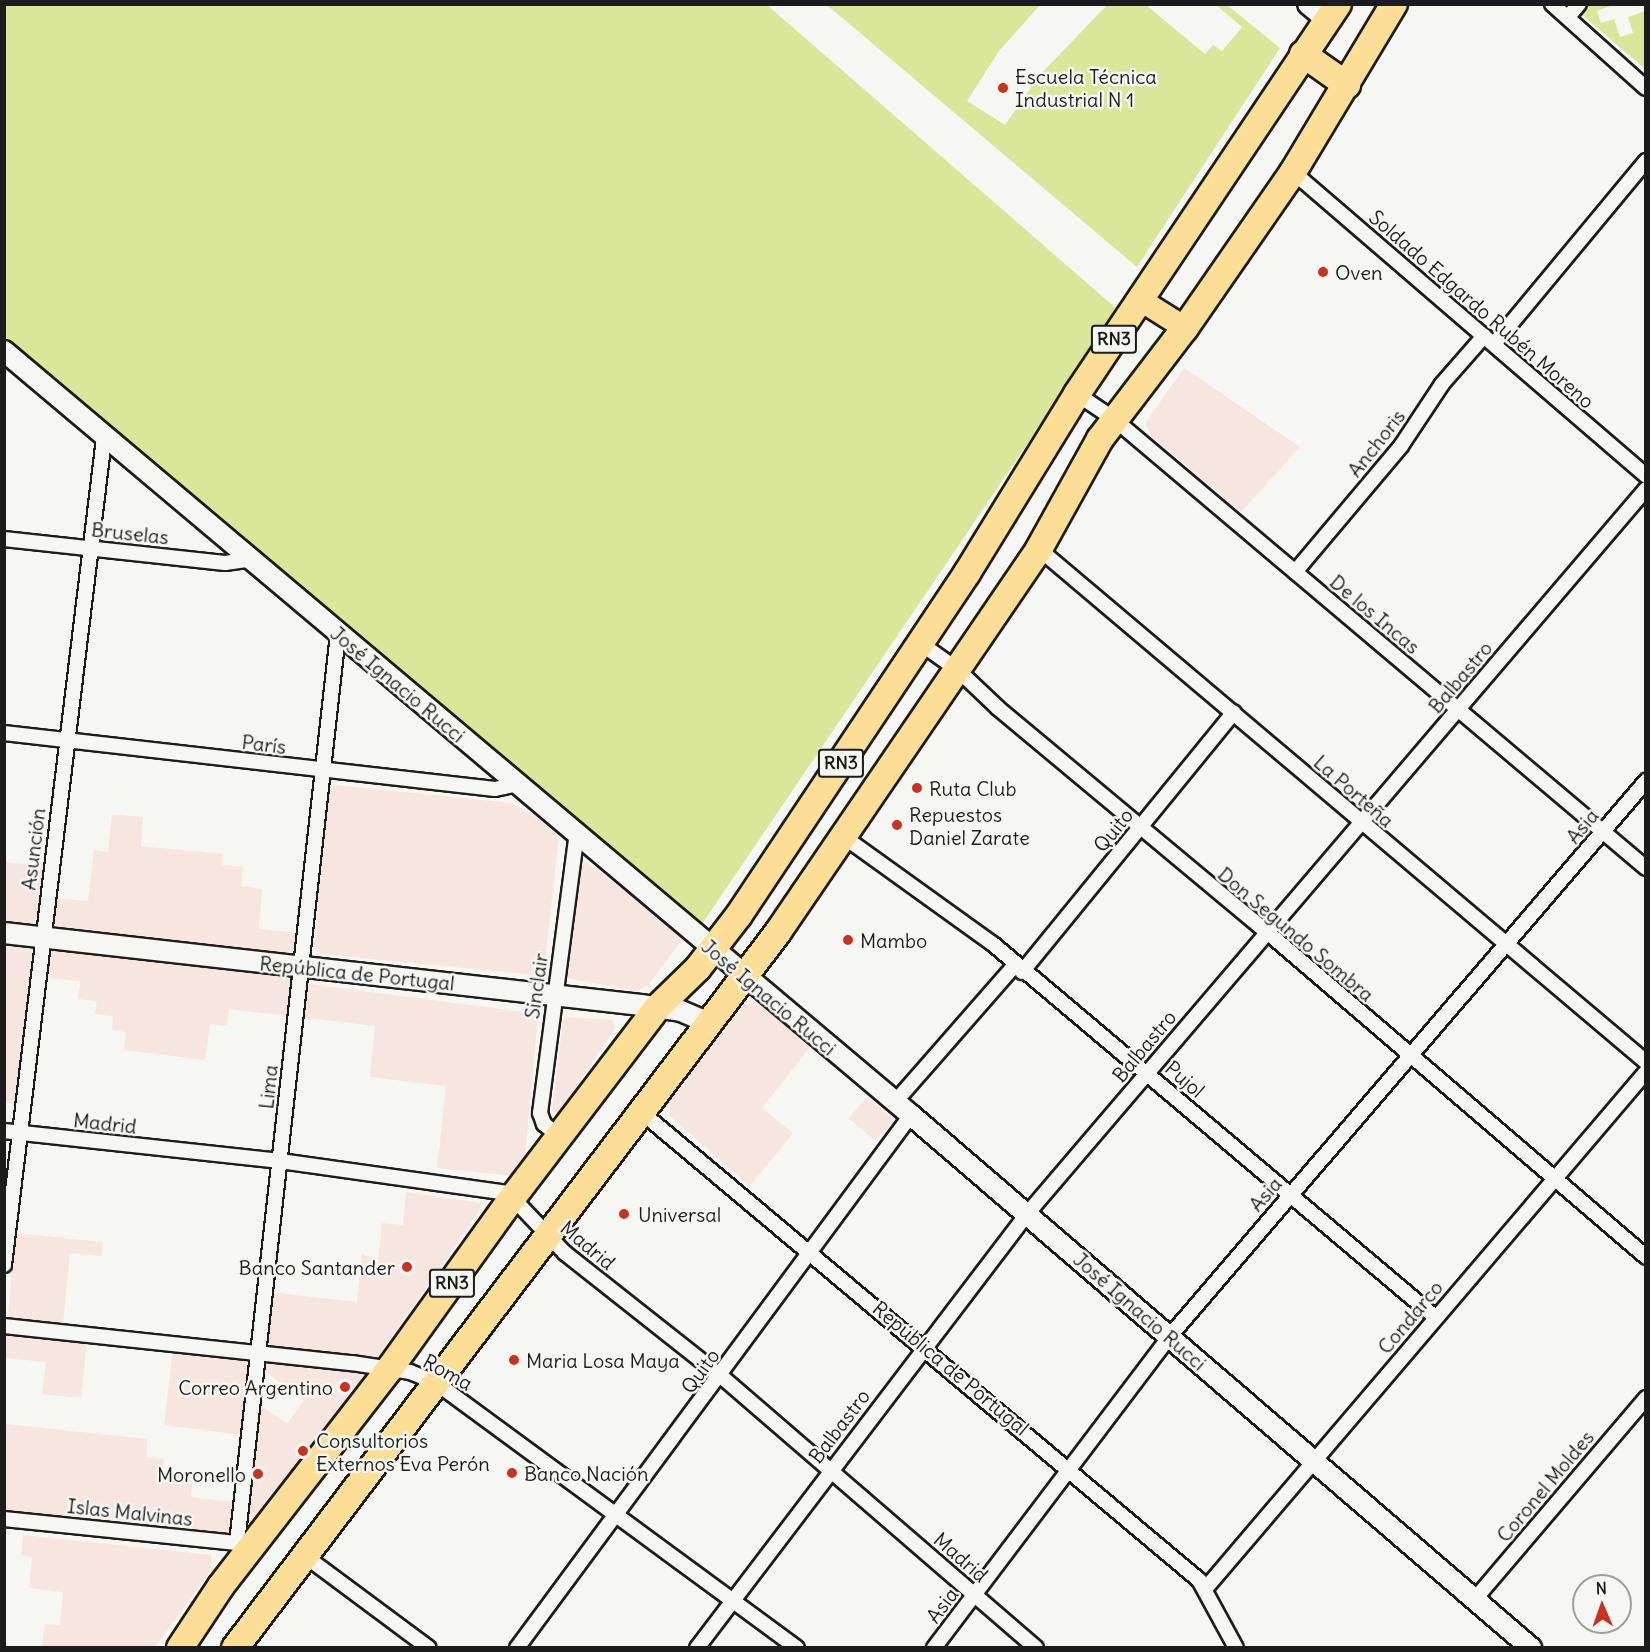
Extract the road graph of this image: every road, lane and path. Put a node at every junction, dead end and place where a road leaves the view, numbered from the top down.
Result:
1 (1394, 4) edge
2 (1552, 4) edge
3 (1579, 4) edge
4 (1324, 10) edge
5 (1568, 17) junction
6 (1303, 54) junction
7 (1347, 85) junction
8 (1646, 88) edge
9 (1646, 161) edge
10 (1293, 172) junction
11 (1139, 299) junction
12 (1185, 328) junction
13 (1489, 340) junction
14 (4, 351) edge
15 (1077, 394) junction
16 (1114, 419) junction
17 (104, 439) junction
18 (1646, 476) edge
19 (1646, 489) edge
20 (4, 539) edge
21 (90, 549) junction
22 (1039, 549) junction
23 (252, 559) junction
24 (1295, 572) junction
25 (338, 634) junction
26 (924, 645) junction
27 (958, 670) junction
28 (1458, 709) junction
29 (1234, 712) junction
30 (4, 733) edge
31 (66, 740) junction
32 (325, 771) junction
33 (1646, 781) edge
34 (518, 784) junction
35 (1362, 823) junction
36 (1140, 829) junction
37 (1603, 831) junction
38 (577, 832) junction
39 (844, 837) junction
40 (1646, 868) edge
41 (1267, 932) junction
42 (4, 933) edge
43 (42, 937) junction
44 (1506, 946) junction
45 (712, 950) junction
46 (302, 967) junction
47 (1018, 969) junction
48 (745, 976) junction
49 (555, 994) junction
50 (657, 1008) junction
51 (707, 1022) junction
52 (1410, 1055) junction
53 (1646, 1062) edge
54 (1646, 1072) edge
55 (1148, 1073) junction
56 (895, 1102) junction
57 (640, 1111) junction
58 (911, 1115) junction
59 (12, 1132) edge
60 (560, 1137) junction
61 (279, 1161) junction
62 (1555, 1178) junction
63 (1290, 1195) junction
64 (513, 1197) junction
65 (1027, 1214) junction
66 (545, 1235) junction
67 (809, 1251) junction
68 (1646, 1257) edge
69 (4, 1265) edge
70 (1435, 1317) junction
71 (4, 1326) edge
72 (1169, 1337) junction
73 (924, 1346) junction
74 (259, 1354) junction
75 (390, 1368) junction
76 (721, 1376) junction
77 (435, 1382) junction
78 (1646, 1398) edge
79 (1315, 1461) junction
80 (1069, 1467) junction
81 (830, 1469) junction
82 (617, 1515) junction
83 (4, 1519) edge
84 (243, 1548) junction
85 (305, 1556) junction
86 (1206, 1588) junction
87 (974, 1594) junction
88 (734, 1599) junction
89 (1475, 1599) junction
90 (180, 1647) edge
91 (235, 1647) edge
92 (429, 1647) edge
93 (517, 1647) edge
94 (697, 1647) edge
95 (797, 1647) edge
96 (934, 1647) edge
97 (1036, 1647) edge
98 (1236, 1647) edge
99 (1531, 1647) edge

1 - 7 highway, RN3
2 - 5 street
3 - 5 street
4 - 6 highway, RN3
5 - 8 street
6 - 7 highway
6 - 11 highway, RN3
7 - 10 highway, RN3
9 - 13 street, Anchoris
10 - 12 highway, RN3
10 - 13 street, Soldado Edgardo Rubén Moreno
11 - 12 main road
11 - 15 highway, RN3
12 - 16 highway, RN3
13 - 18 street, Soldado Edgardo Rubén Moreno
13 - 24 street, Anchoris
14 - 17 street, José Ignacio Rucci
15 - 16 street, De los Incas
15 - 26 highway, RN3
16 - 22 highway, RN3
16 - 24 street, De los Incas
17 - 21 street, Asunción
17 - 23 street, José Ignacio Rucci
19 - 28 street, Balbastro
20 - 21 street, Bruselas
21 - 23 street, Bruselas
21 - 31 street, Asunción
22 - 27 highway, RN3
22 - 29 street, La Porteña
23 - 25 street, José Ignacio Rucci
24 - 28 street, De los Incas
25 - 32 street, Lima
25 - 34 street, José Ignacio Rucci
26 - 27 street, Don Segundo Sombra
26 - 45 highway, RN3
27 - 36 street, Don Segundo Sombra
27 - 39 highway, RN3
28 - 35 street, Balbastro
28 - 37 street, De los Incas
29 - 35 street, La Porteña
29 - 36 street, Quito
30 - 31 street, París
31 - 32 street, París
31 - 43 street, Asunción
32 - 34 street, París
32 - 46 street, Lima
33 - 37 street, Asia
34 - 38 street, José Ignacio Rucci
35 - 41 street, Balbastro
35 - 44 street, La Porteña
36 - 41 street, Don Segundo Sombra
36 - 47 street, Quito
37 - 40 street, De los Incas
37 - 44 street, Asia
38 - 45 street, José Ignacio Rucci
38 - 49 street, Sinclair
39 - 47 street, Pujol
39 - 48 highway, RN3
41 - 52 street, Don Segundo Sombra
41 - 55 street, Balbastro
42 - 43 street, República de Portugal
43 - 46 street, República de Portugal
43 - 59 street, Asunción
44 - 52 street, Asia
44 - 53 street, La Porteña
45 - 48 street, José Ignacio Rucci
45 - 50 highway, RN3
46 - 49 street, República de Portugal
46 - 61 street, Lima
47 - 55 street, Pujol
47 - 56 street, Quito
48 - 51 highway, RN3
48 - 56 street, José Ignacio Rucci
49 - 50 street, República de Portugal
49 - 60 street, Sinclair
50 - 51 street, República de Portugal
50 - 60 highway, RN3
51 - 57 highway, RN3
52 - 62 street, Don Segundo Sombra
52 - 63 street, Asia
54 - 62 street, Condarco
55 - 63 street, Pujol
55 - 65 street, Balbastro
56 - 58 street, José Ignacio Rucci
57 - 66 highway, RN3
57 - 67 street, República de Portugal
58 - 65 street, José Ignacio Rucci
58 - 67 street, Quito
59 - 61 street, Madrid
59 - 69 street, Asunción
60 - 64 highway, RN3
61 - 64 street, Madrid
61 - 74 street, Lima
62 - 68 street, Don Segundo Sombra
62 - 70 street, Condarco
63 - 70 street, Pujol
63 - 72 street, Asia
64 - 66 street, Madrid
64 - 75 highway, RN3
65 - 72 street, José Ignacio Rucci
65 - 73 street, Balbastro
66 - 76 street, Madrid
66 - 77 highway, RN3
67 - 73 street, República de Portugal
67 - 76 street, Quito
70 - 79 street, Condarco
71 - 74 street, Roma
72 - 79 street, José Ignacio Rucci
72 - 80 street, Asia
73 - 80 street, República de Portugal
73 - 81 street, Balbastro
74 - 75 street, Roma
74 - 84 street, Lima
75 - 77 street, Roma
75 - 84 highway, RN3
76 - 81 street, Madrid
76 - 82 street, Quito
77 - 82 street, Roma
77 - 85 highway, RN3
78 - 89 street, Coronel Moldes
79 - 86 street, Condarco
79 - 89 street, José Ignacio Rucci
80 - 86 street, República de Portugal
80 - 87 street, Asia
81 - 87 street, Madrid
81 - 88 street, Balbastro
82 - 88 street, Roma
82 - 93 street, Quito
83 - 84 street, Islas Malvinas
84 - 90 highway, RN3
85 - 91 highway, RN3
85 - 92 street
86 - 98 street, República de Portugal
87 - 96 street, Asia
87 - 97 street, Madrid
88 - 94 street, Balbastro
88 - 95 street, Roma
89 - 99 street, José Ignacio Rucci

